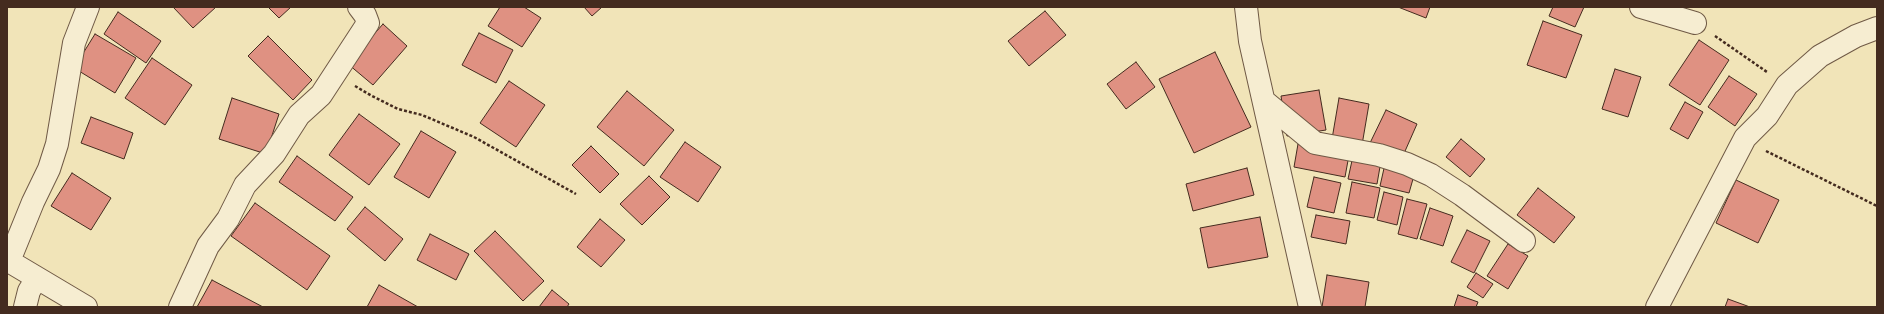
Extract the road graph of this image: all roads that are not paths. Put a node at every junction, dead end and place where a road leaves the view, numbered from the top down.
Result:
1 (88, 7) edge
2 (1246, 7) edge
3 (1640, 7) edge
4 (368, 12) edge
5 (1695, 23) road end
6 (1877, 28) edge
7 (1264, 101) junction
8 (1524, 241) dead end
9 (8, 261) edge
10 (36, 278) junction
11 (25, 307) edge
12 (86, 307) edge
13 (180, 307) edge
14 (1310, 307) edge
15 (1657, 307) edge

1 - 9 street
2 - 7 street
3 - 5 street
4 - 13 street
6 - 15 street
7 - 8 street
7 - 14 street
9 - 10 street
10 - 11 street
10 - 12 street

